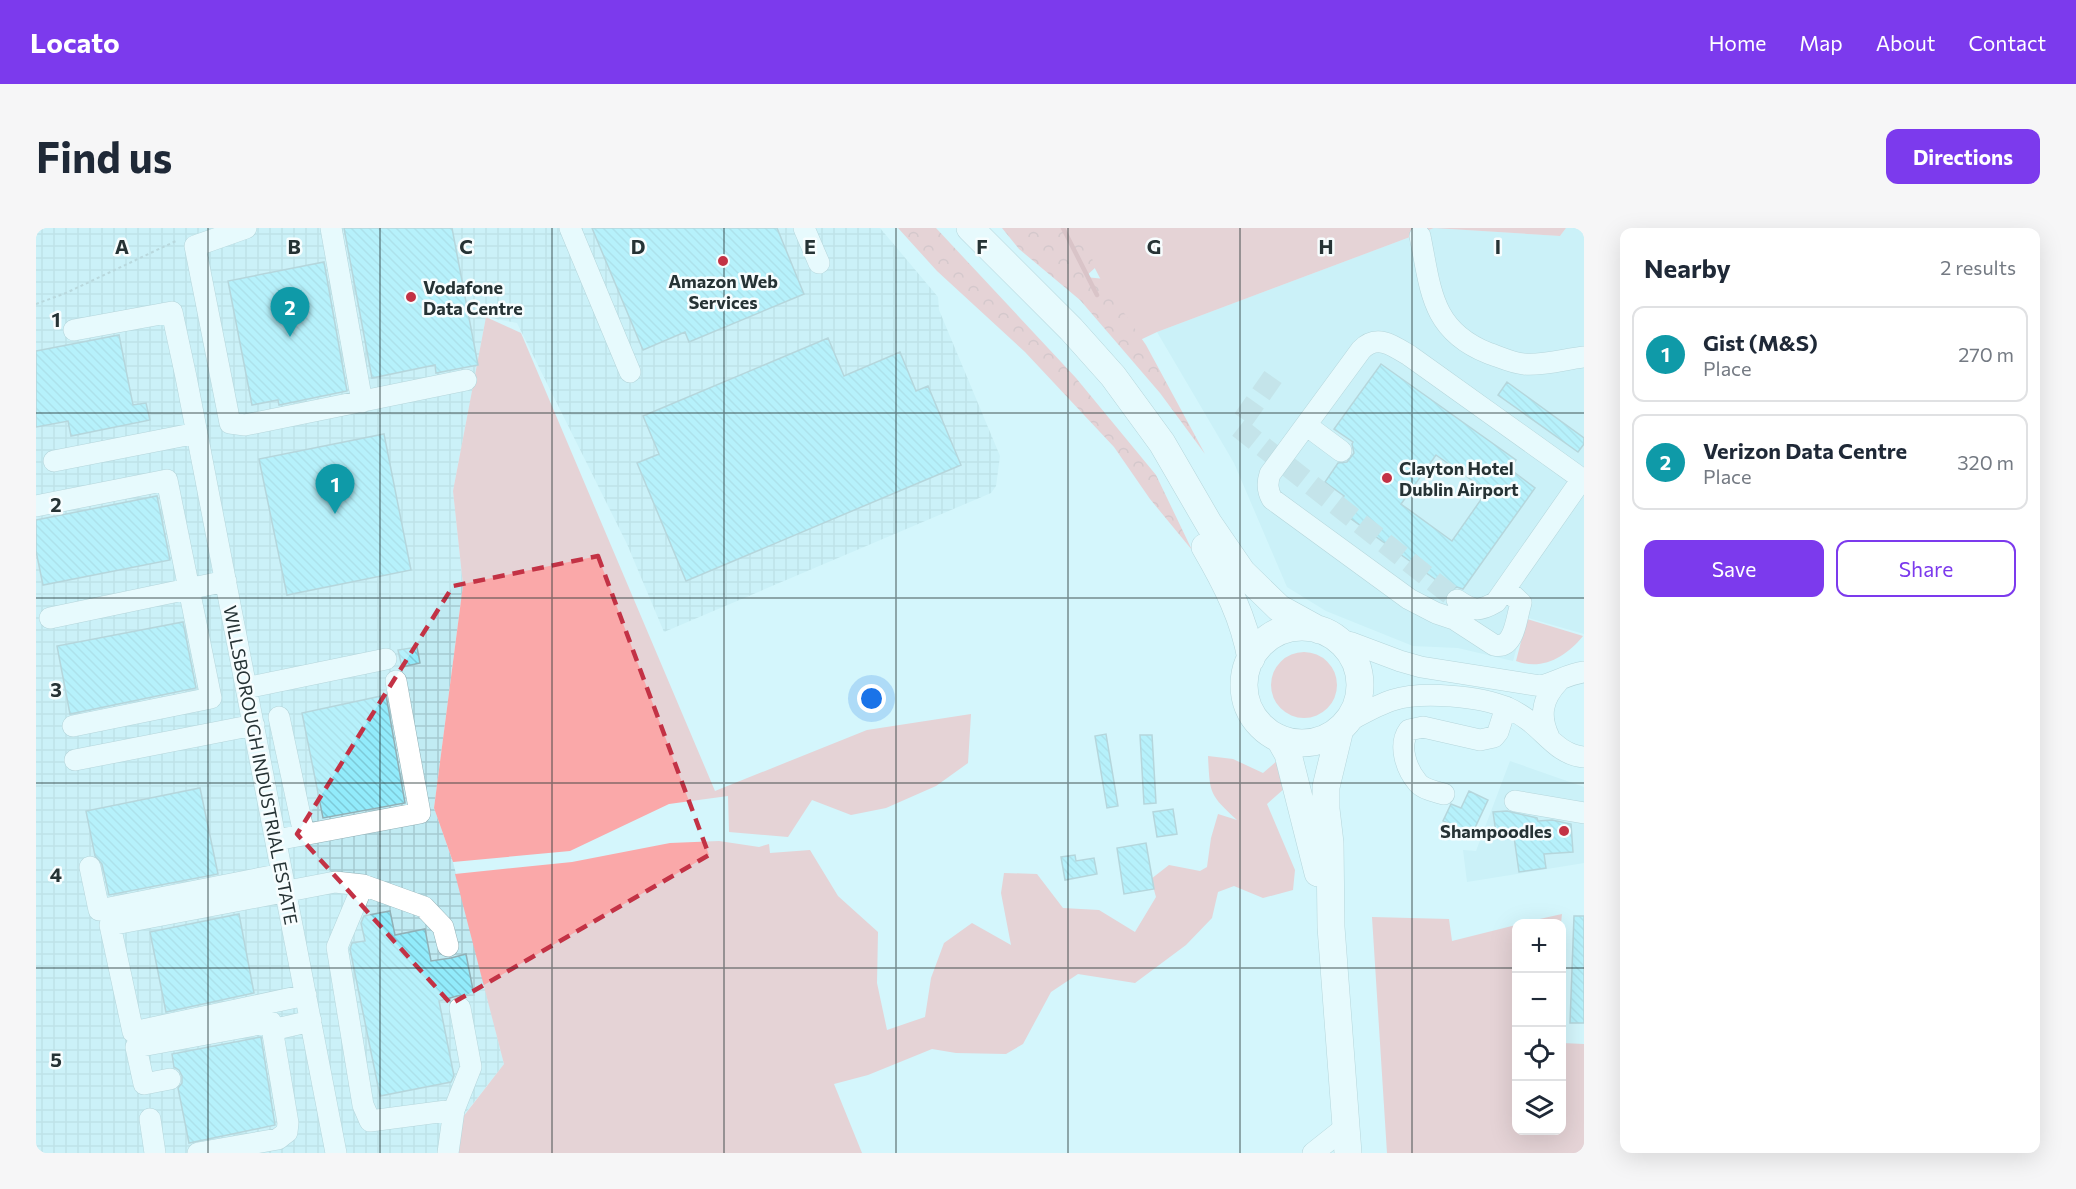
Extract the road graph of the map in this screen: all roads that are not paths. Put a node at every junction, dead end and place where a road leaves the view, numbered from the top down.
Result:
1 (246, 228) edge
2 (331, 228) edge
3 (570, 228) edge
4 (804, 228) edge
5 (950, 228) edge
6 (970, 228) edge
7 (1420, 236) dead end
8 (819, 263) dead end
9 (74, 330) dead end
10 (1584, 357) edge
11 (630, 372) dead end
12 (466, 380) dead end
13 (224, 400) junction
14 (362, 402) junction
15 (192, 407) junction
16 (1306, 425) junction
17 (197, 434) junction
18 (1341, 451) dead end
19 (54, 461) dead end
20 (1579, 485) edge
21 (36, 506) edge
22 (225, 581) junction
23 (188, 588) junction
24 (1506, 590) junction
25 (1456, 600) tunnel mouth
26 (50, 618) dead end
27 (1329, 635) junction
28 (386, 659) dead end
29 (1251, 659) junction
30 (1574, 673) edge
31 (396, 681) dead end
32 (246, 688) junction
33 (1506, 707) junction
34 (279, 717) dead end
35 (254, 725) junction
36 (1344, 725) junction
37 (74, 726) dead end
38 (1549, 737) junction
39 (1278, 738) junction
40 (1583, 758) edge
41 (75, 760) dead end
42 (1444, 794) dead end
43 (1515, 801) dead end
44 (1584, 813) edge
45 (304, 834) junction
46 (276, 840) junction
47 (90, 867) dead end
48 (284, 883) junction
49 (363, 885) junction
50 (1331, 927) junction
51 (448, 946) dead end
52 (306, 995) junction
53 (460, 1008) dead end
54 (311, 1021) junction
55 (272, 1030) junction
56 (170, 1079) dead end
57 (454, 1110) junction
58 (150, 1119) dead end
59 (1345, 1124) junction
60 (155, 1153) edge
61 (198, 1153) edge
62 (336, 1153) edge
63 (448, 1153) edge
64 (1313, 1153) edge
65 (1348, 1153) edge

1 - 13 street
2 - 14 street
3 - 11 street
4 - 8 street
5 - 29 main road
6 - 27 main road
7 - 10 street
9 - 15 street, WILLSBOROUGH INDUSTRIAL ESTATE
12 - 14 street
13 - 14 street
13 - 15 street
15 - 17 street, WILLSBOROUGH INDUSTRIAL ESTATE
16 - 18 street
16 - 20 street
16 - 24 street
17 - 19 street
17 - 22 street, WILLSBOROUGH INDUSTRIAL ESTATE
20 - 24 street
21 - 23 street
22 - 23 street
22 - 32 street, WILLSBOROUGH INDUSTRIAL ESTATE
23 - 26 street
23 - 37 street
24 - 25 street
27 - 29 main road
27 - 30 street
27 - 36 main road
28 - 32 street
29 - 39 main road
30 - 38 street
31 - 45 street
32 - 35 street, WILLSBOROUGH INDUSTRIAL ESTATE
33 - 36 street
33 - 38 street
33 - 42 street
34 - 45 street
35 - 41 street
35 - 46 street, WILLSBOROUGH INDUSTRIAL ESTATE
36 - 39 main road
36 - 50 main road
38 - 40 street
39 - 50 main road
43 - 44 street
45 - 46 street
46 - 48 street, WILLSBOROUGH INDUSTRIAL ESTATE
47 - 48 street
48 - 49 street
48 - 52 street, WILLSBOROUGH INDUSTRIAL ESTATE
48 - 52 street
49 - 51 street
49 - 57 street
50 - 59 main road
52 - 54 street, WILLSBOROUGH INDUSTRIAL ESTATE
53 - 57 street
54 - 55 street
54 - 62 street, WILLSBOROUGH INDUSTRIAL ESTATE
55 - 56 street
55 - 61 street
57 - 63 street
58 - 60 street
59 - 64 street
59 - 65 main road

